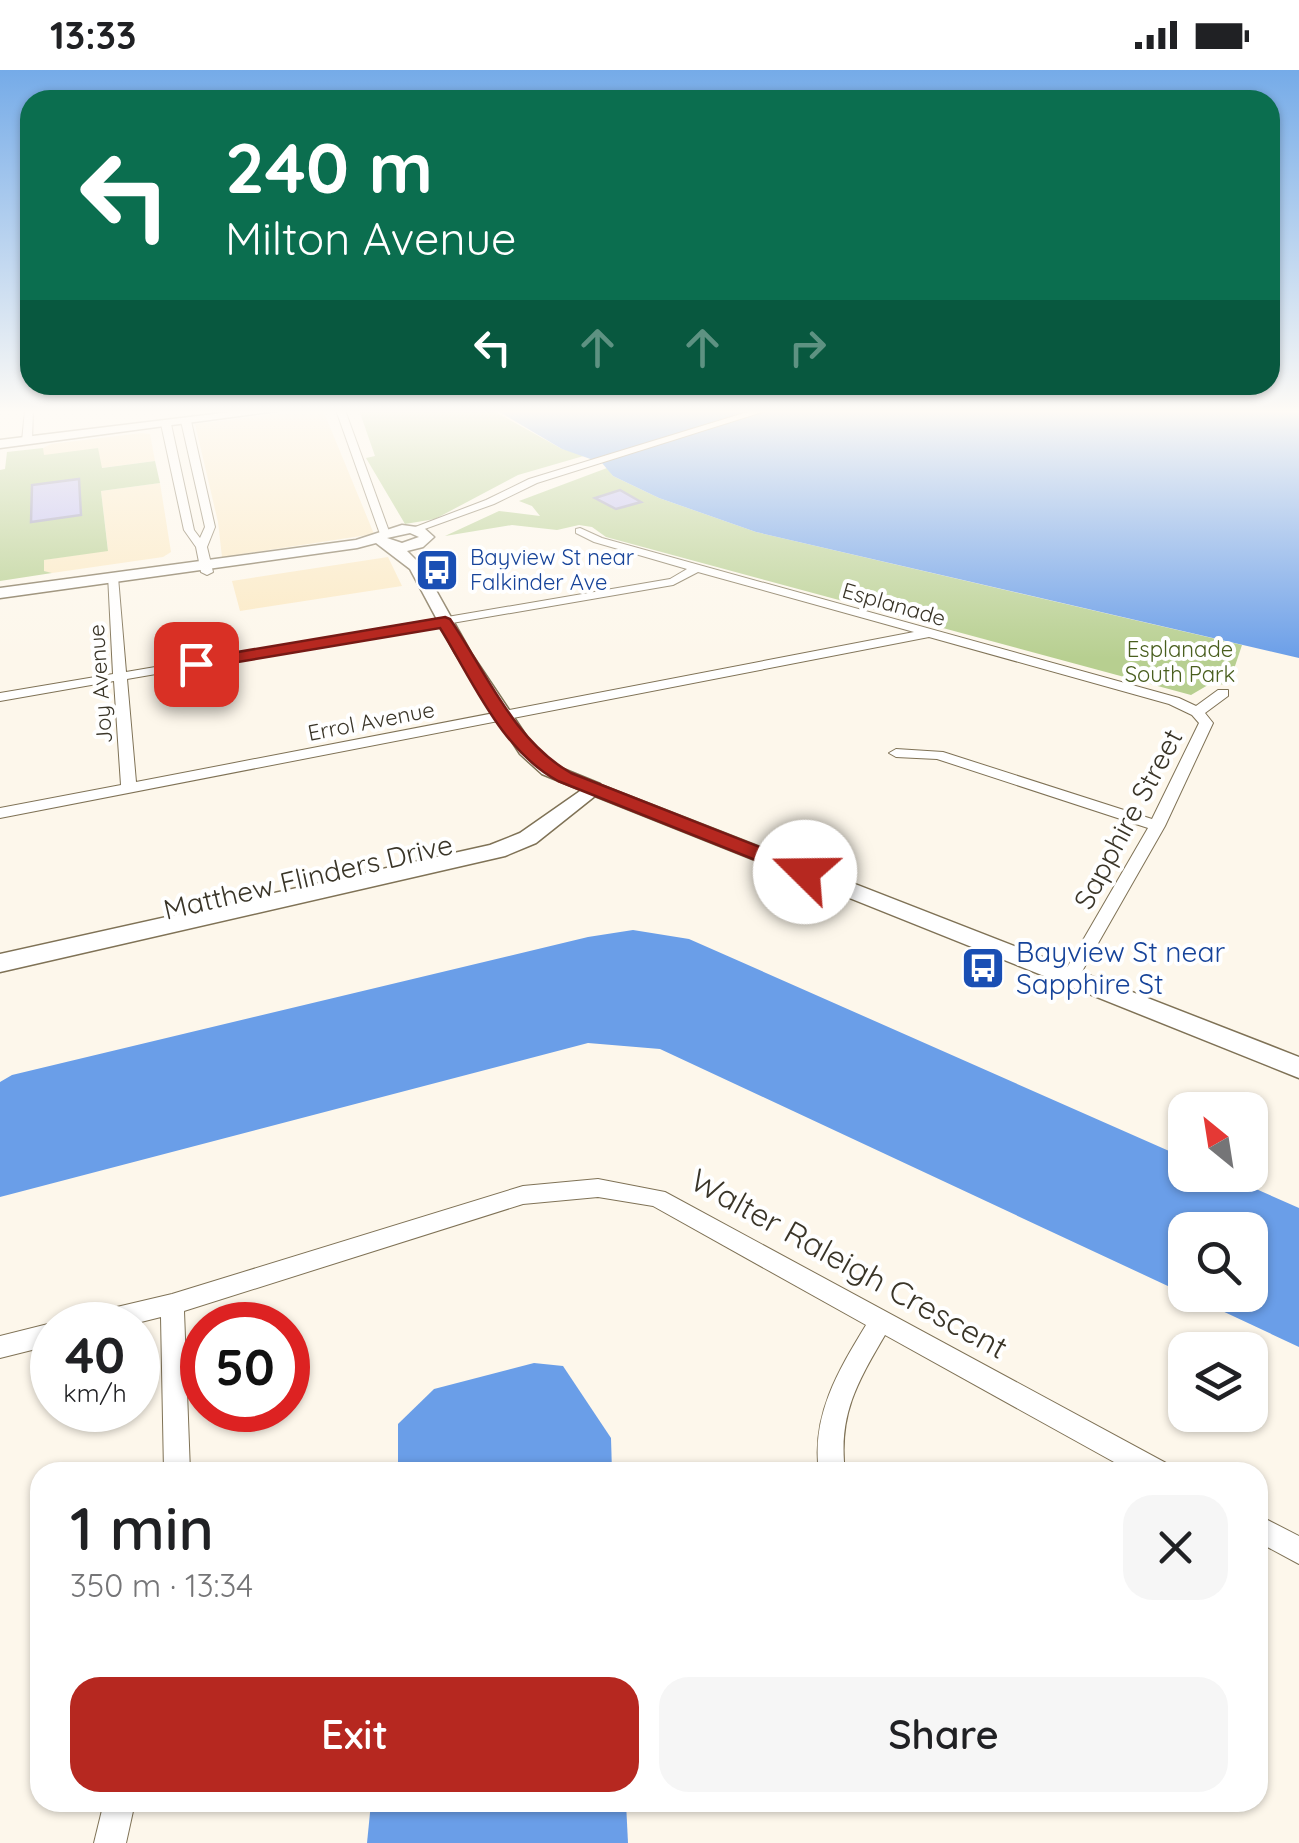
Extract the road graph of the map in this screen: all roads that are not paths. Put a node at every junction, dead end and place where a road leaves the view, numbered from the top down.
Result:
1 (182, 493) edge
2 (200, 493) edge
3 (368, 493) edge
4 (508, 493) edge
5 (208, 531) junction
6 (580, 531) dead end
7 (192, 534) junction
8 (415, 535) junction
9 (386, 537) junction
10 (201, 547) junction
11 (416, 567) junction
12 (206, 568) junction
13 (697, 568) junction
14 (113, 582) junction
15 (0, 594) edge
16 (0, 602) edge
17 (445, 622) junction
18 (926, 634) junction
19 (119, 677) junction
20 (1223, 693) dead end
21 (0, 697) edge
22 (1197, 712) junction
23 (503, 716) junction
24 (896, 753) dead end
25 (129, 788) junction
26 (604, 792) junction
27 (0, 813) edge
28 (1157, 826) junction
29 (0, 963) edge
30 (0, 978) edge
31 (1070, 978) junction
32 (1299, 1068) edge
33 (172, 1304) junction
34 (160, 1307) edge
35 (881, 1321) junction
36 (30, 1340) edge
37 (0, 1347) edge
38 (176, 1462) edge
39 (830, 1462) edge
40 (1139, 1462) edge
41 (1268, 1533) edge
42 (1299, 1550) edge
43 (118, 1812) edge
44 (110, 1843) edge

1 - 7 street
2 - 5 street
3 - 9 street
4 - 8 street
5 - 7 street
5 - 10 street
6 - 13 street, Esplanade
7 - 10 street
8 - 9 street
8 - 9 street
8 - 11 street
9 - 11 street
9 - 12 street
10 - 12 street
11 - 17 street
12 - 14 street
13 - 17 street
13 - 18 street, Esplanade
14 - 15 street
14 - 16 street
14 - 19 street, Joy Avenue
17 - 19 street
17 - 23 street
18 - 22 street, Esplanade
18 - 23 street, Errol Avenue
19 - 21 street
19 - 25 street, Joy Avenue
20 - 22 street, Sapphire Street
22 - 28 street, Sapphire Street
23 - 25 street, Errol Avenue
23 - 26 street
24 - 28 street
25 - 27 street, Errol Avenue
26 - 29 main road, Matthew Flinders Drive
26 - 30 main road, Matthew Flinders Drive
26 - 31 main road
28 - 31 street, Sapphire Street
31 - 32 main road
33 - 34 street, Walter Raleigh Crescent
33 - 35 street, Walter Raleigh Crescent
33 - 38 street
35 - 39 street
35 - 40 street, Walter Raleigh Crescent
36 - 37 street
41 - 42 street
43 - 44 street

